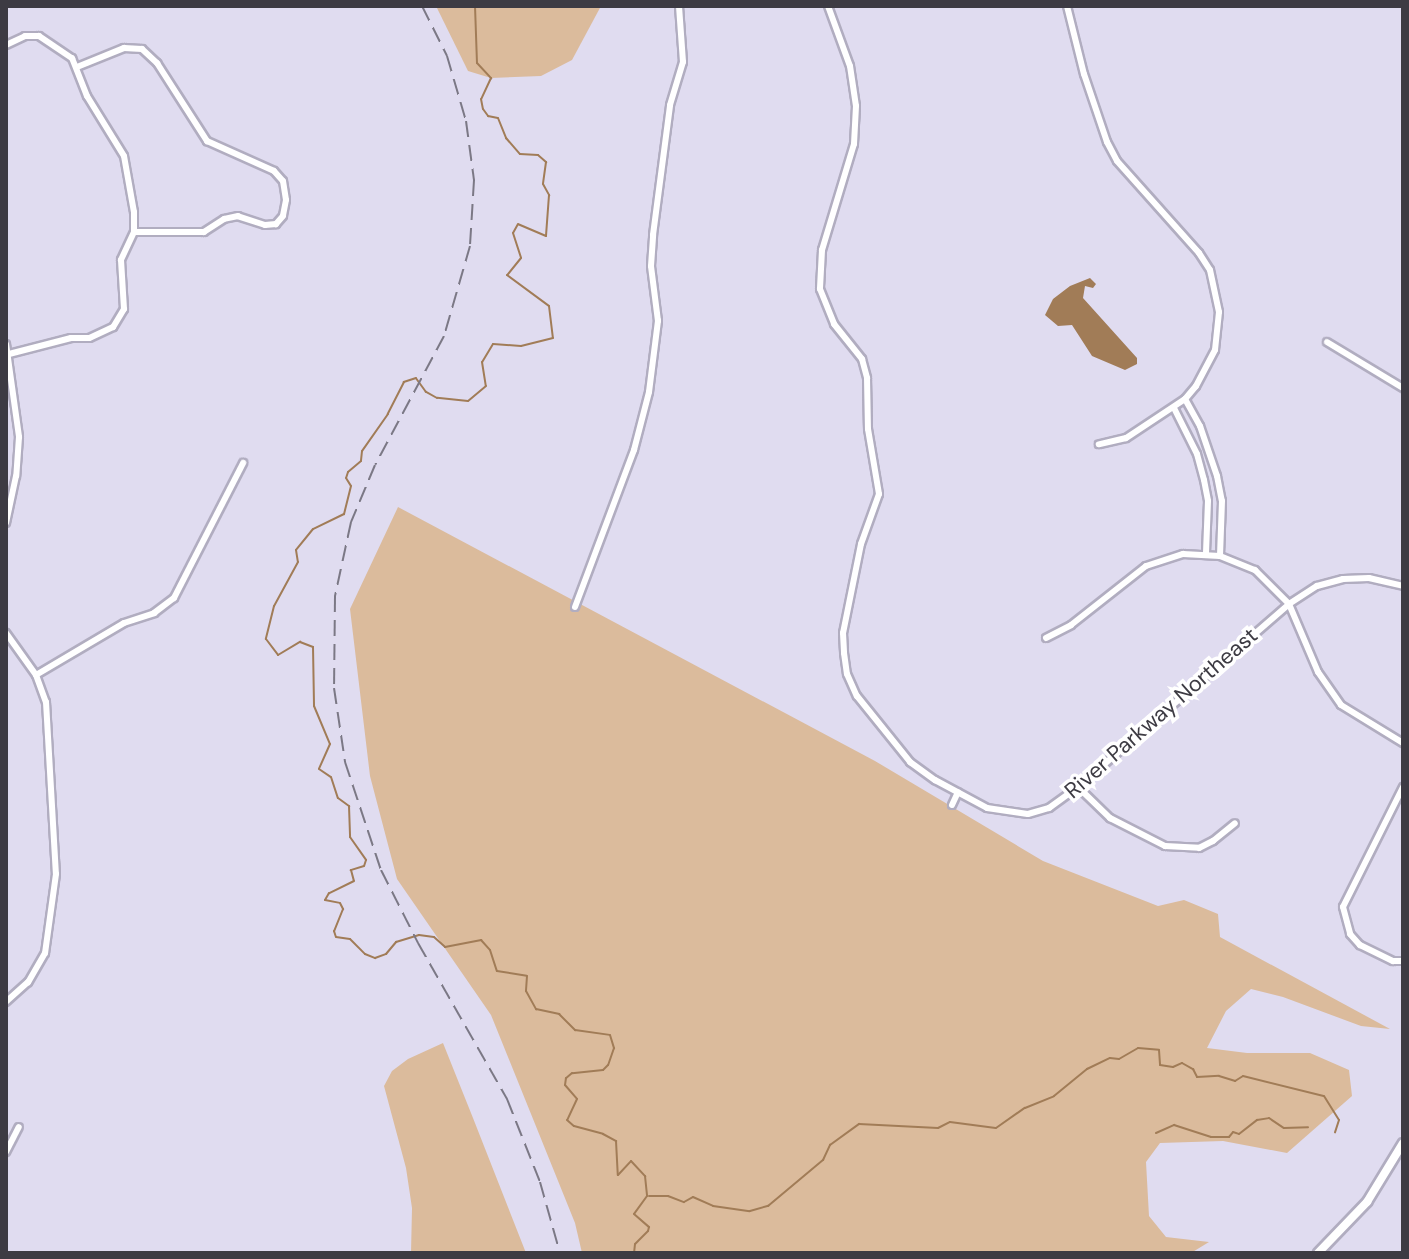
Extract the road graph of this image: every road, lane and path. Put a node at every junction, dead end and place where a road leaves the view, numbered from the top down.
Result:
1 (679, 6) edge
2 (828, 6) edge
3 (1067, 6) edge
4 (6, 45) edge
5 (77, 67) junction
6 (134, 232) junction
7 (1327, 342) dead end
8 (6, 344) edge
9 (9, 354) junction
10 (1403, 388) edge
11 (1185, 399) junction
12 (1174, 408) junction
13 (1099, 444) dead end
14 (243, 463) dead end
15 (6, 523) edge
16 (1206, 554) junction
17 (1220, 556) junction
18 (1403, 586) edge
19 (1289, 604) junction
20 (575, 607) dead end
21 (6, 633) edge
22 (1046, 638) dead end
23 (36, 675) junction
24 (1403, 743) edge
25 (1078, 787) junction
26 (1403, 787) edge
27 (958, 792) junction
28 (952, 805) dead end
29 (1235, 823) dead end
30 (1403, 961) edge
31 (6, 1002) edge
32 (19, 1127) dead end
33 (1403, 1143) edge
34 (6, 1152) edge
35 (1318, 1253) edge

1 - 20 street
2 - 27 street, River Parkway Northeast
3 - 11 street
4 - 5 street
5 - 6 street
5 - 6 street
6 - 9 street
7 - 10 street
8 - 9 street
9 - 15 street
11 - 12 street
11 - 17 street
12 - 13 street
12 - 16 street
14 - 23 street
16 - 17 street
16 - 22 street
17 - 19 street
18 - 19 street, River Parkway Northeast
19 - 24 street
19 - 25 street, River Parkway Northeast
21 - 23 street
23 - 31 street
25 - 27 street, River Parkway Northeast
25 - 29 street
26 - 30 street
27 - 28 street
32 - 34 street
33 - 35 street

